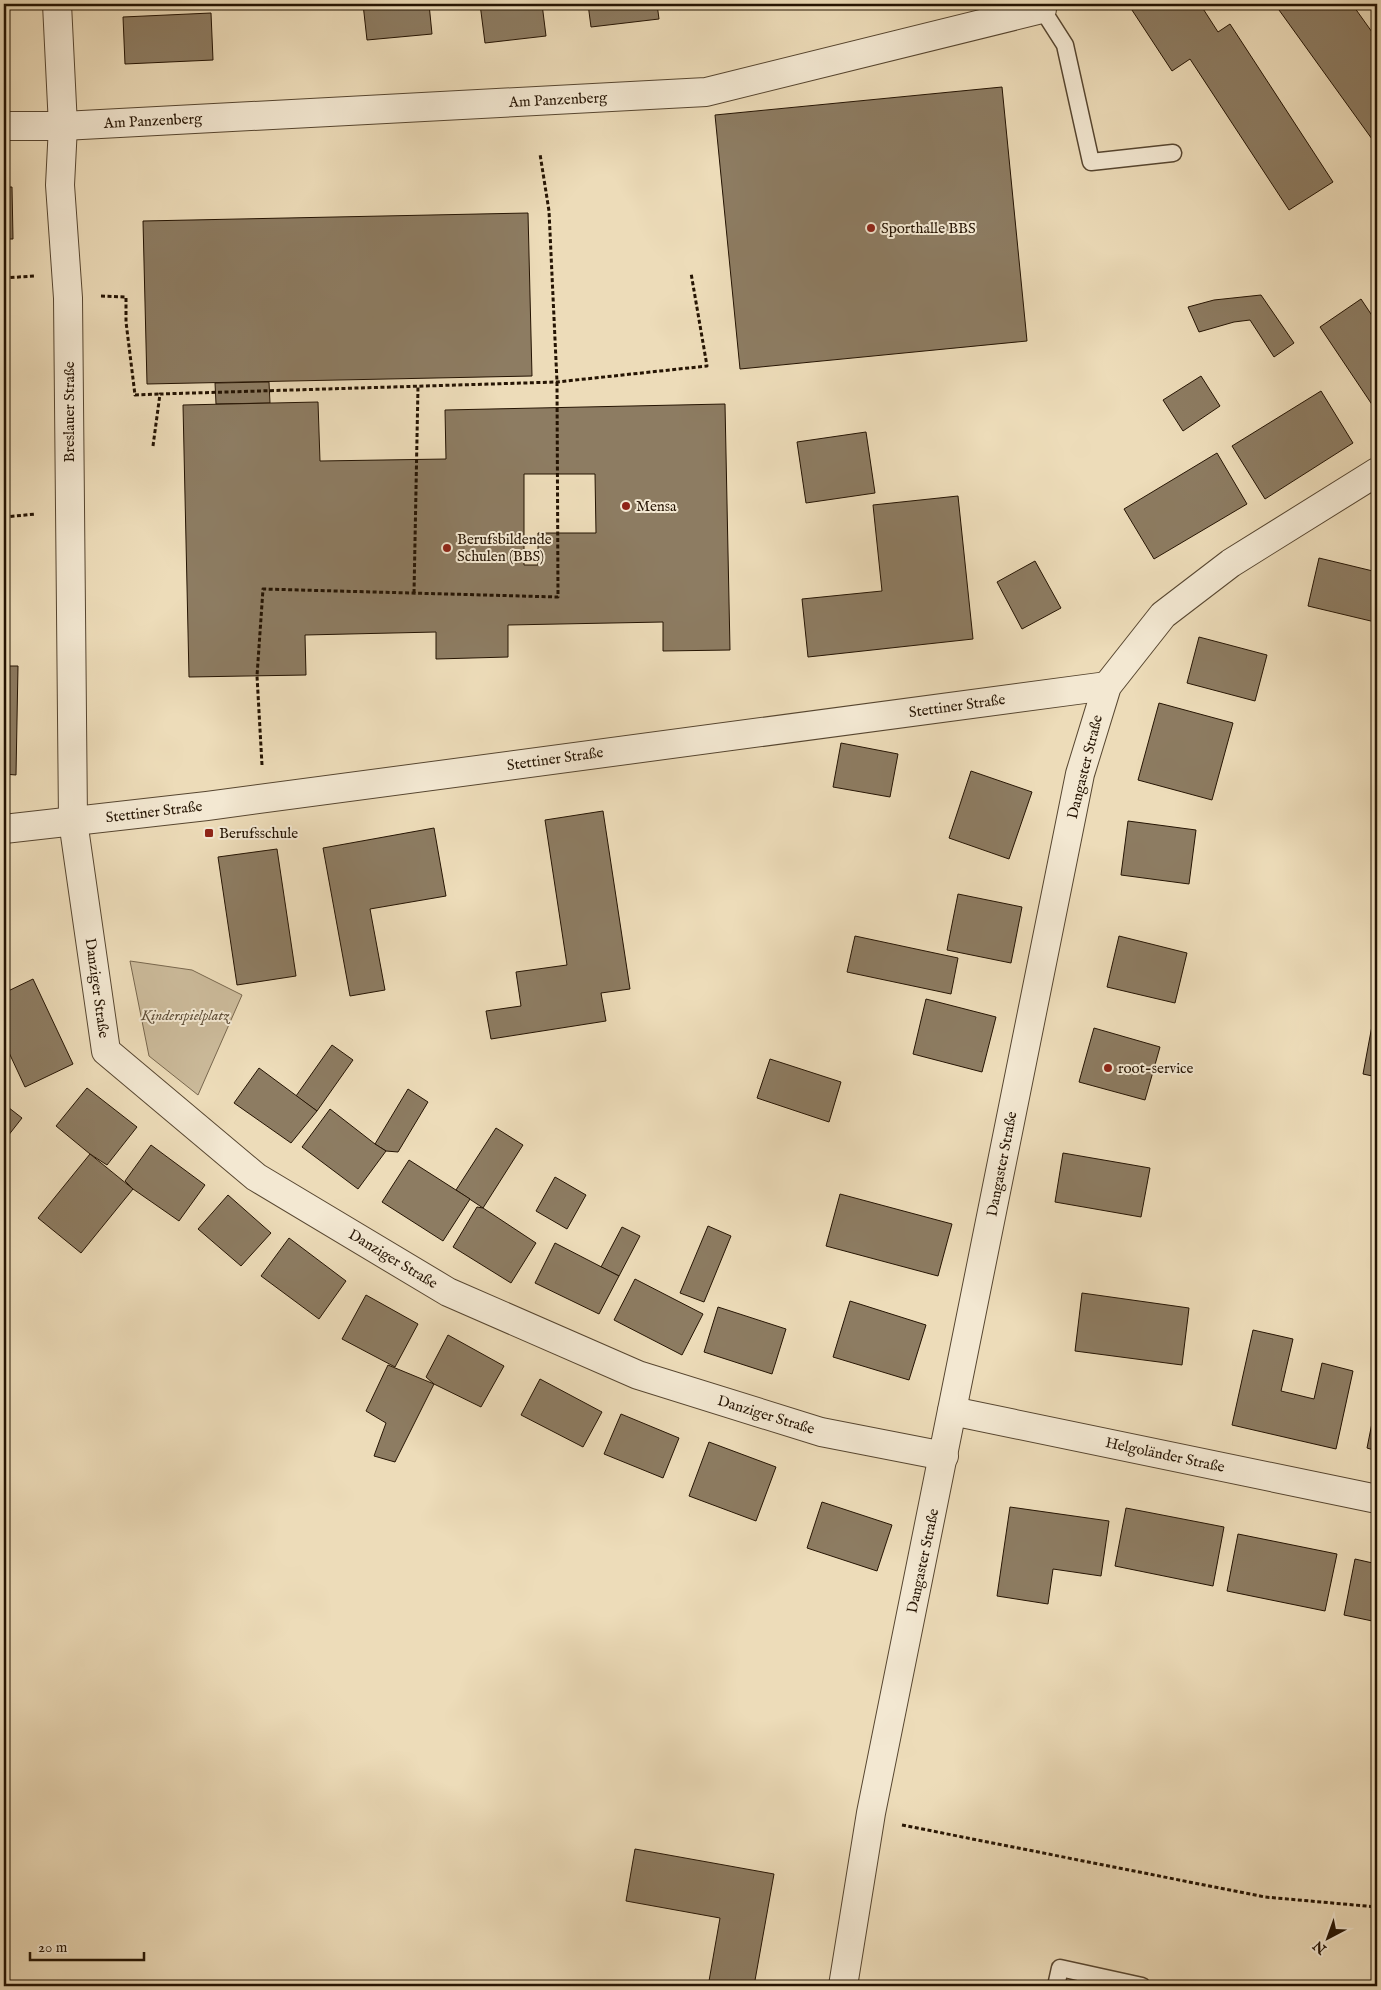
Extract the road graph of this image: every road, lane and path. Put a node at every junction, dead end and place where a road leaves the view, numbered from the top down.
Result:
1 (57, 4) edge
2 (1042, 9) joint
3 (4, 126) edge
4 (63, 126) junction
5 (1173, 153) dead end
6 (540, 154) dead end
7 (691, 273) dead end
8 (108, 296) dead end
9 (557, 382) junction
10 (418, 386) junction
11 (160, 394) junction
12 (152, 446) dead end
13 (1377, 472) edge
14 (414, 593) junction
15 (1107, 686) junction
16 (264, 798) junction
17 (73, 821) junction
18 (4, 829) edge
19 (952, 1411) junction
20 (944, 1456) junction
21 (1377, 1499) edge
22 (869, 1826) junction
23 (1377, 1906) edge
24 (843, 1986) edge
25 (1056, 1986) edge
26 (1142, 1986) edge

1 - 4 street, Breslauer Straße
2 - 4 street, Am Panzenberg
2 - 5 lane
3 - 4 street, Am Panzenberg
4 - 17 street, Breslauer Straße
6 - 9 path
7 - 9 path
8 - 11 path
9 - 10 path
9 - 14 path
10 - 11 path
10 - 14 path
11 - 12 path
13 - 15 street, Dangaster Straße
14 - 16 path
15 - 16 street, Stettiner Straße
15 - 19 street, Dangaster Straße
16 - 17 street, Stettiner Straße
17 - 18 street, Stettiner Straße
17 - 20 street, Danziger Straße
19 - 20 street, Dangaster Straße
19 - 21 street, Helgoländer Straße
20 - 22 street, Dangaster Straße
22 - 23 path
22 - 24 street, Dangaster Straße
25 - 26 lane

